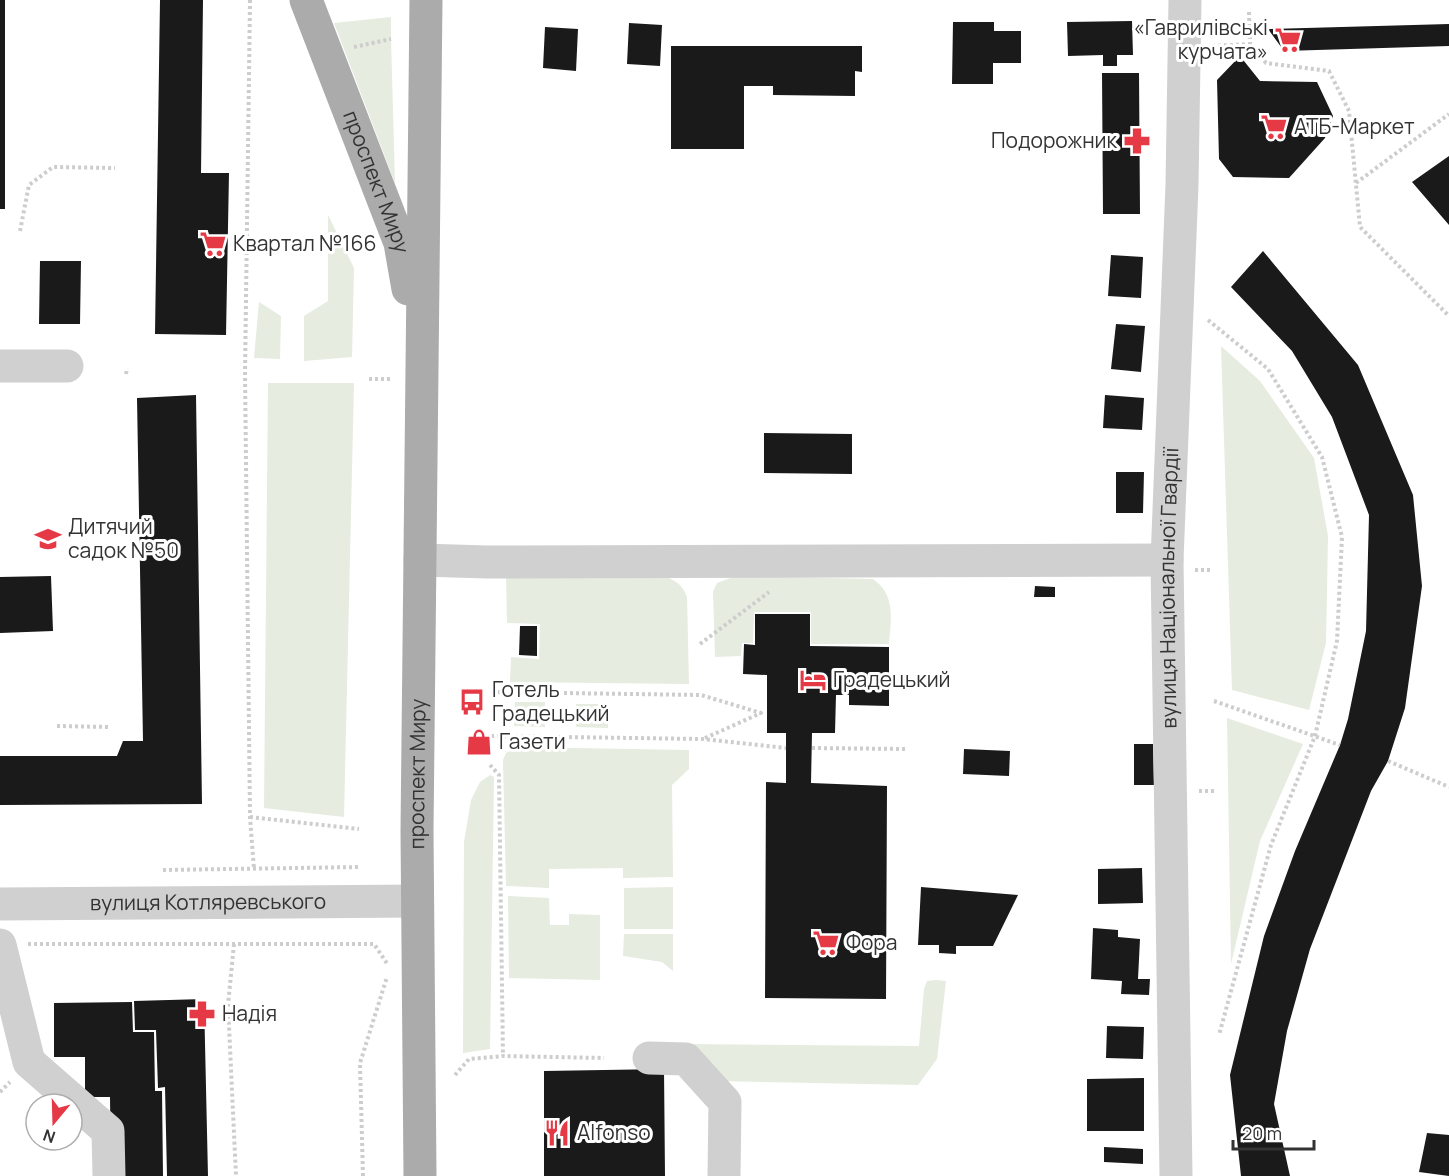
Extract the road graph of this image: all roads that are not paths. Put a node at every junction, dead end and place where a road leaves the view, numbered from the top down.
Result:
1 (306, 0) edge
2 (426, 0) edge
3 (1185, 0) edge
4 (0, 366) edge
5 (67, 366) dead end
6 (423, 371) junction
7 (420, 560) junction
8 (1167, 560) junction
9 (417, 901) junction
10 (0, 904) edge
11 (12, 944) edge
12 (649, 1058) dead end
13 (110, 1176) edge
14 (420, 1176) edge
15 (724, 1176) edge
16 (1176, 1176) edge

1 - 6 main road, проспект Миру
2 - 6 main road, проспект Миру
3 - 8 street, вулиця Національної Гвардії
4 - 5 street
6 - 7 main road, проспект Миру
7 - 8 street
7 - 9 main road, проспект Миру
8 - 16 street, вулиця Національної Гвардії
9 - 10 street, вулиця Котляревського
9 - 14 main road, проспект Миру
11 - 13 street
12 - 15 street

